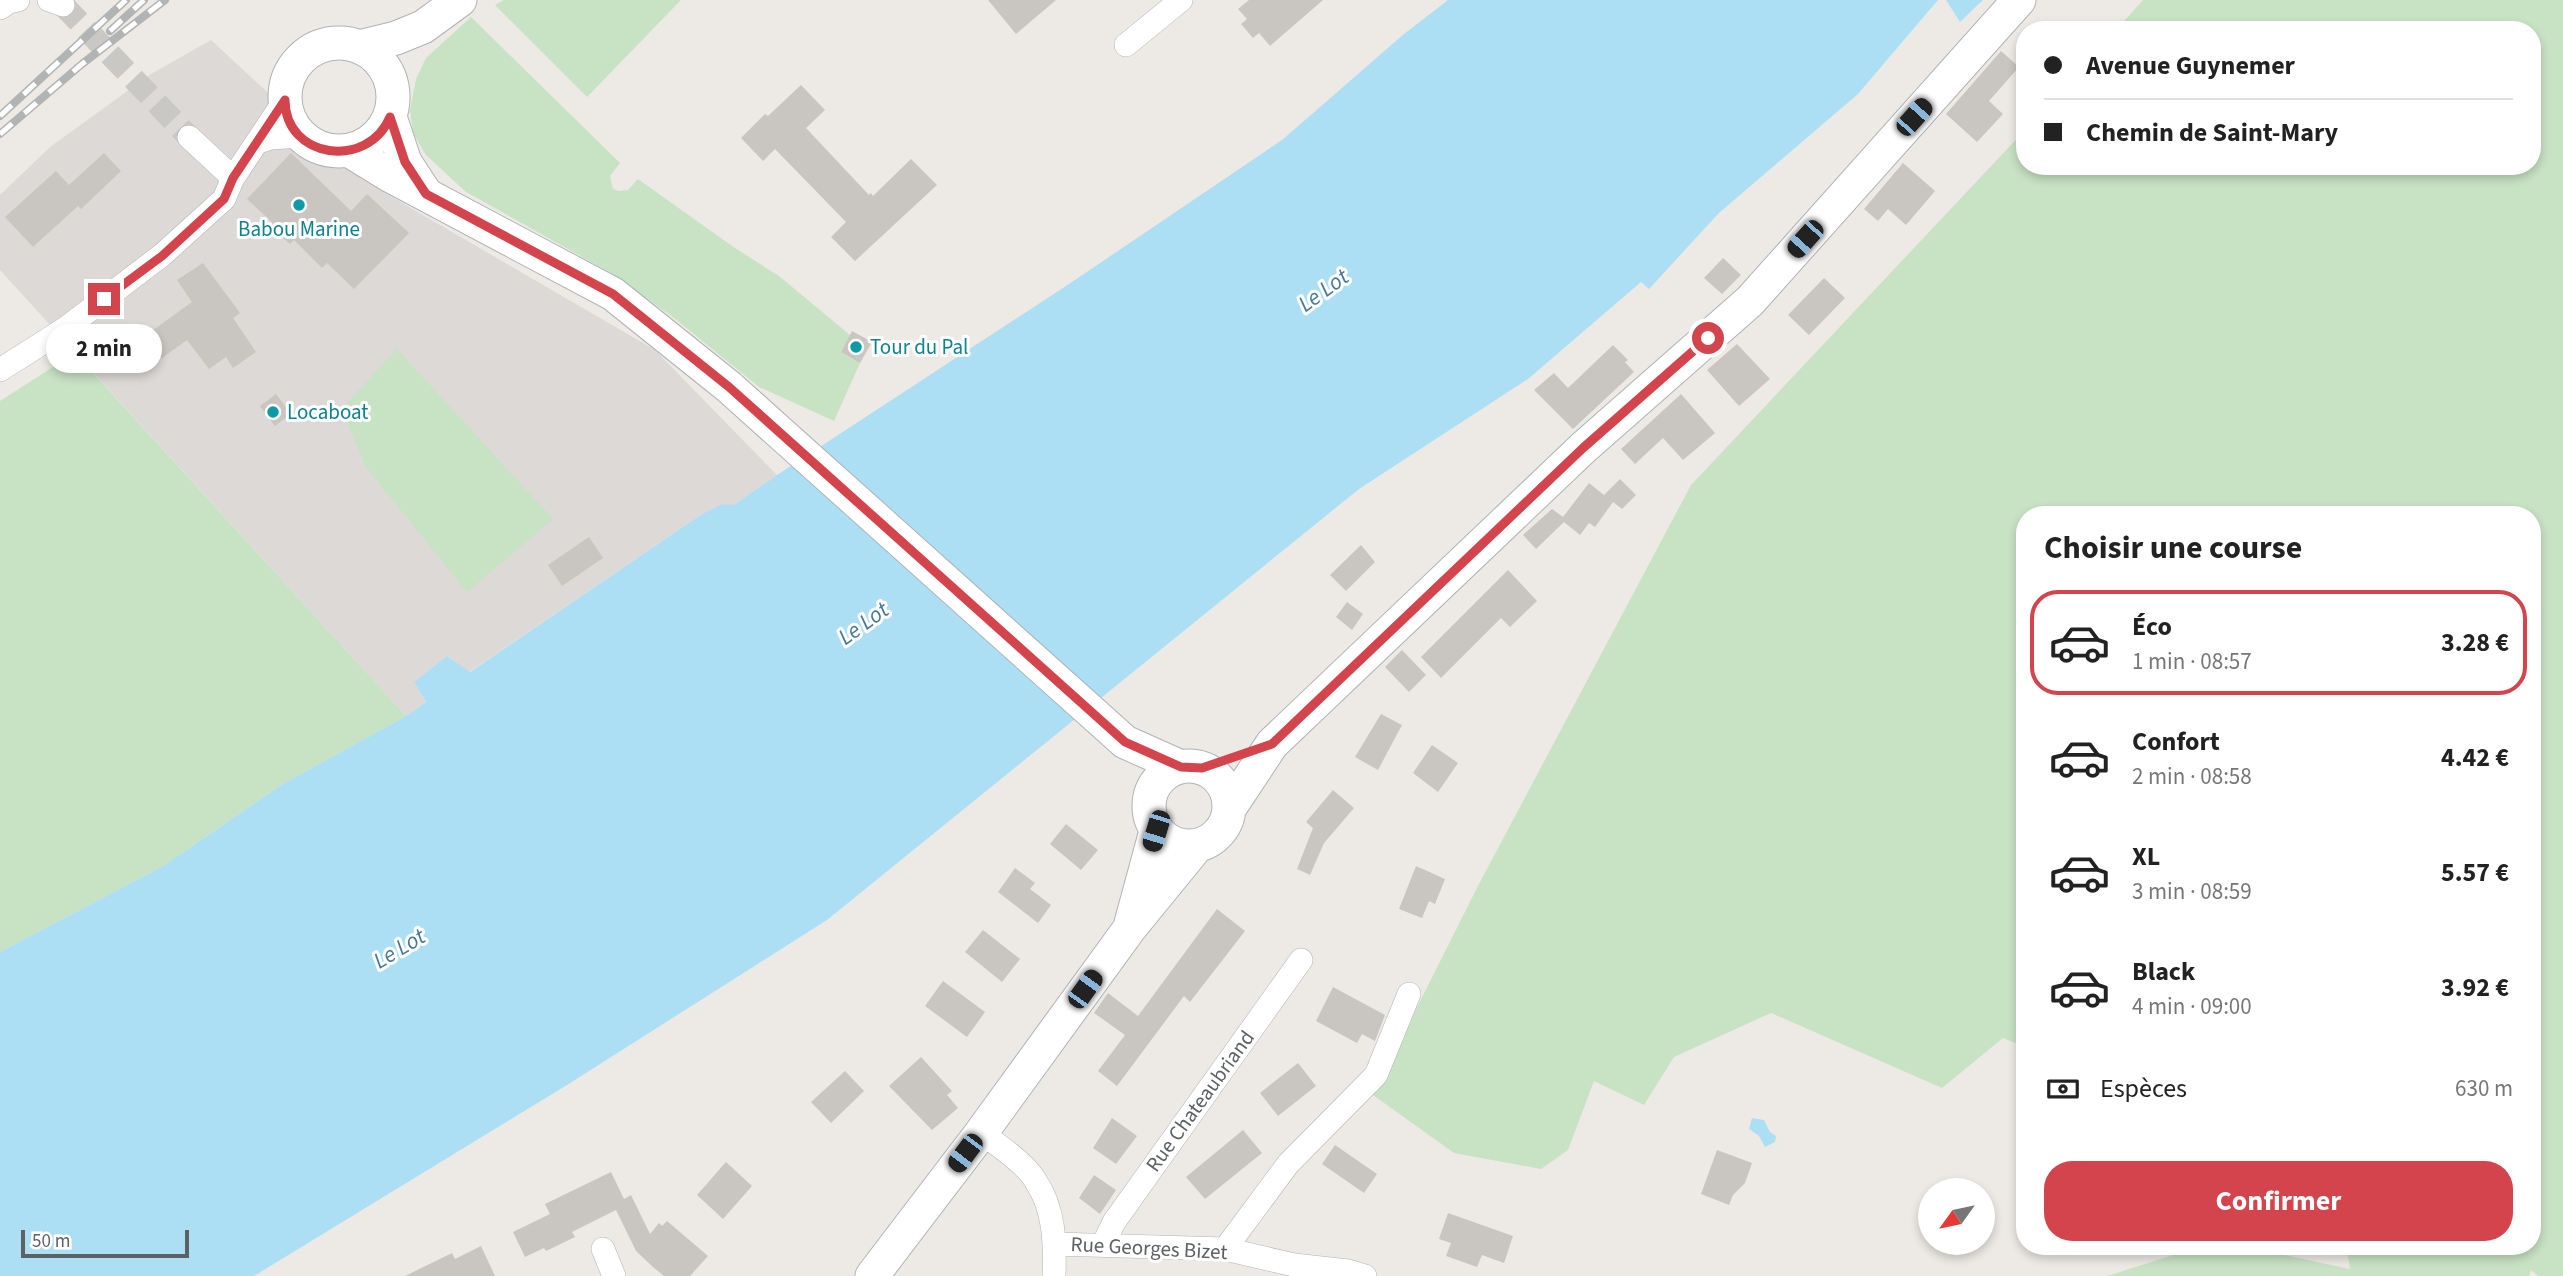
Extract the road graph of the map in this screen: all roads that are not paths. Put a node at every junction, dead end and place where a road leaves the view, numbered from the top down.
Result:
1 (18, 0) edge
2 (460, 0) edge
3 (1181, 0) edge
4 (2019, 0) edge
5 (0, 8) edge
6 (423, 27) junction
7 (1126, 45) dead end
8 (359, 47) junction
9 (391, 81) junction
10 (285, 100) junction
11 (390, 117) junction
12 (300, 136) junction
13 (189, 137) tunnel mouth
14 (258, 142) junction
15 (350, 151) junction
16 (233, 178) junction
17 (426, 194) junction
18 (0, 370) edge
19 (1272, 744) junction
20 (1158, 765) junction
21 (1229, 809) junction
22 (1156, 831) junction
23 (1197, 846) junction
24 (1130, 928) junction
25 (1301, 960) dead end
26 (1409, 994) dead end
27 (981, 1133) junction
28 (1055, 1244) junction
29 (1103, 1245) junction
30 (603, 1249) dead end
31 (1224, 1249) junction
32 (614, 1276) edge
33 (872, 1276) edge
34 (1054, 1276) edge
35 (1365, 1276) edge

1 - 5 street
2 - 6 street
3 - 7 street
4 - 19 street
6 - 8 street
6 - 9 street
8 - 9 street
8 - 10 street
9 - 11 street
10 - 12 street
10 - 14 street
11 - 15 street
11 - 17 street
12 - 14 street
12 - 15 street
13 - 16 street
14 - 16 street
15 - 17 street
16 - 18 street
17 - 20 street
19 - 20 street
19 - 21 street
20 - 21 street
20 - 22 street
21 - 23 street
22 - 23 street
22 - 24 street
23 - 24 street
24 - 27 street
25 - 29 street, Rue Chateaubriand
26 - 31 street
27 - 28 street
27 - 33 street
28 - 29 street, Rue Georges Bizet
28 - 34 street
29 - 31 street, Rue Georges Bizet
30 - 32 street
31 - 35 street, Rue Georges Bizet

